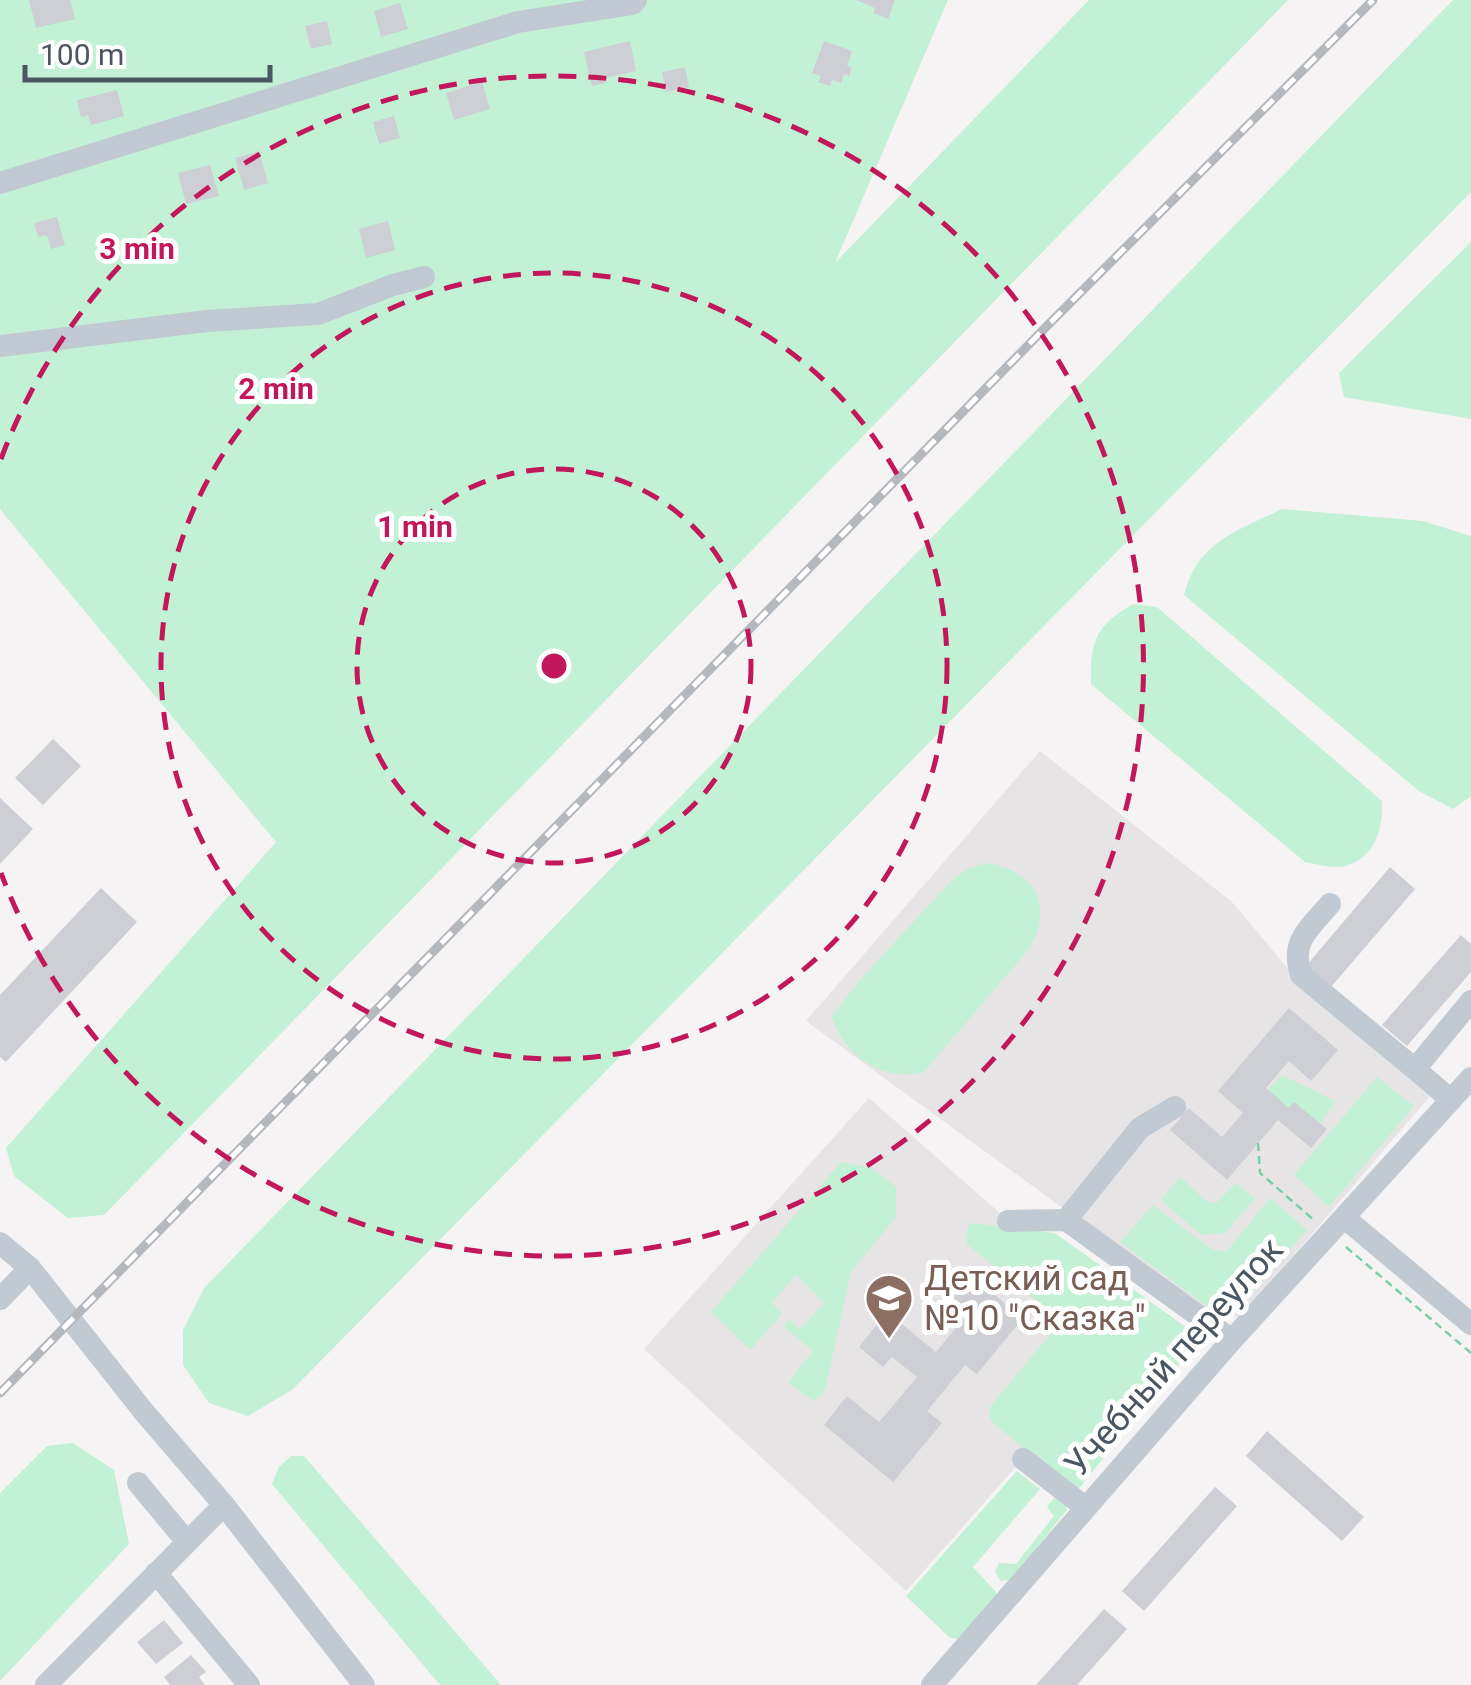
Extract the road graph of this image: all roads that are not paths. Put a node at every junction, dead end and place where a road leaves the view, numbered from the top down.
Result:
1 (636, 0) edge
2 (0, 183) edge
3 (424, 277) dead end
4 (0, 346) edge
5 (1330, 904) dead end
6 (1471, 1002) edge
7 (1416, 1069) junction
8 (1471, 1078) edge
9 (1451, 1100) junction
10 (1175, 1107) dead end
11 (1066, 1220) junction
12 (1008, 1221) dead end
13 (1342, 1230) junction
14 (0, 1243) edge
15 (30, 1268) junction
16 (0, 1299) edge
17 (1471, 1324) edge
18 (1232, 1340) junction
19 (1023, 1459) dead end
20 (138, 1483) dead end
21 (224, 1505) junction
22 (1086, 1508) junction
23 (187, 1542) junction
24 (156, 1573) junction
25 (46, 1685) edge
26 (249, 1685) edge
27 (364, 1685) edge
28 (932, 1685) edge

1 - 2 street
3 - 4 street
5 - 7 street
6 - 7 street
7 - 9 street
8 - 9 street, Учебный переулок
9 - 13 street, Учебный переулок
10 - 11 street
11 - 12 street
11 - 18 street
13 - 17 street
13 - 18 street, Учебный переулок
14 - 15 street
15 - 16 street
15 - 21 street
18 - 22 street, Учебный переулок
19 - 22 street
20 - 23 street
21 - 23 street
21 - 27 street
22 - 28 street, Учебный переулок
23 - 24 street
24 - 25 street
24 - 26 street

